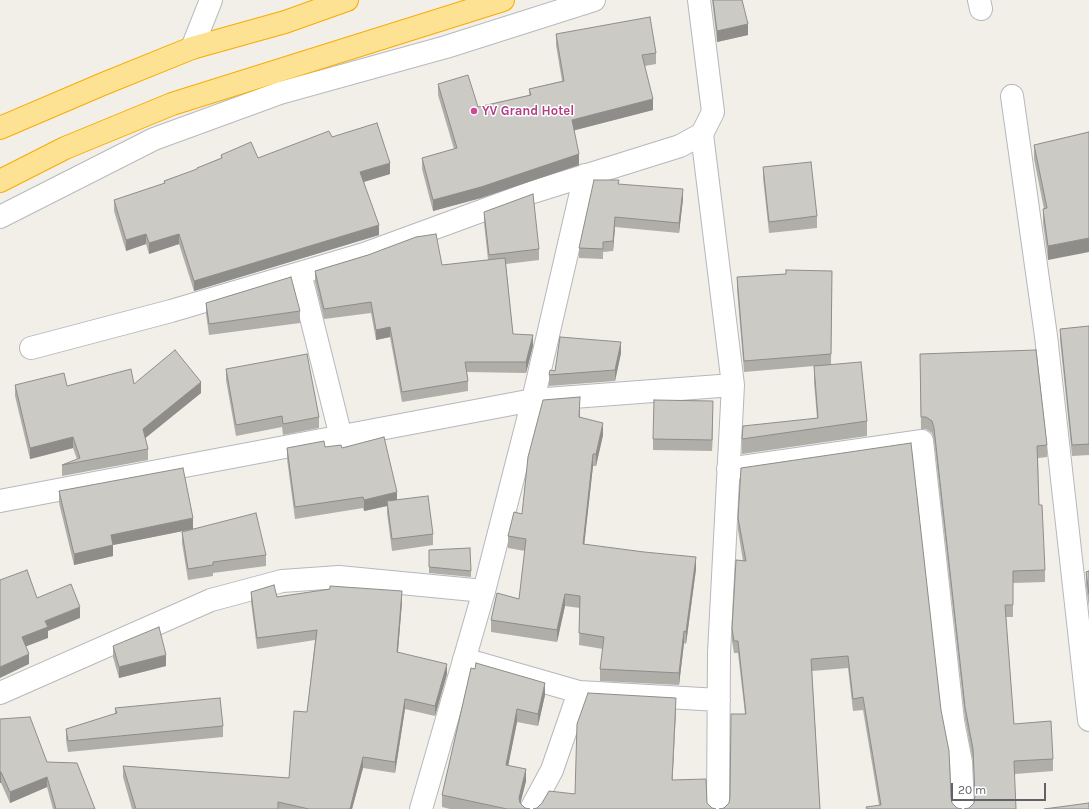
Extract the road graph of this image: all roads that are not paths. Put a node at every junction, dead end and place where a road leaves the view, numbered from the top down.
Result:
1 (211, 0) edge
2 (347, 0) edge
3 (503, 0) edge
4 (594, 0) edge
5 (699, 0) edge
6 (192, 48) junction
7 (1012, 96) dead end
8 (0, 128) edge
9 (702, 134) junction
10 (585, 176) junction
11 (0, 181) edge
12 (0, 217) edge
13 (300, 273) junction
14 (31, 348) dead end
15 (733, 385) junction
16 (533, 400) junction
17 (341, 436) junction
18 (728, 469) junction
19 (0, 501) edge
20 (484, 591) junction
21 (464, 660) junction
22 (579, 692) junction
23 (0, 693) edge
24 (719, 700) junction
25 (1089, 720) edge
26 (421, 809) edge
27 (531, 809) edge
28 (718, 809) edge
29 (963, 809) edge

1 - 6 street
2 - 6 highway
3 - 11 highway
4 - 12 street
5 - 9 street
6 - 8 highway
7 - 25 street
9 - 10 street
9 - 15 street
10 - 13 street
10 - 16 street
13 - 14 street
13 - 17 street
15 - 16 street
15 - 18 street
16 - 17 street
16 - 20 street
17 - 19 street
18 - 24 street
18 - 29 street
20 - 21 street
20 - 23 street
21 - 22 street
21 - 26 street
22 - 24 street
22 - 27 street
24 - 28 street

